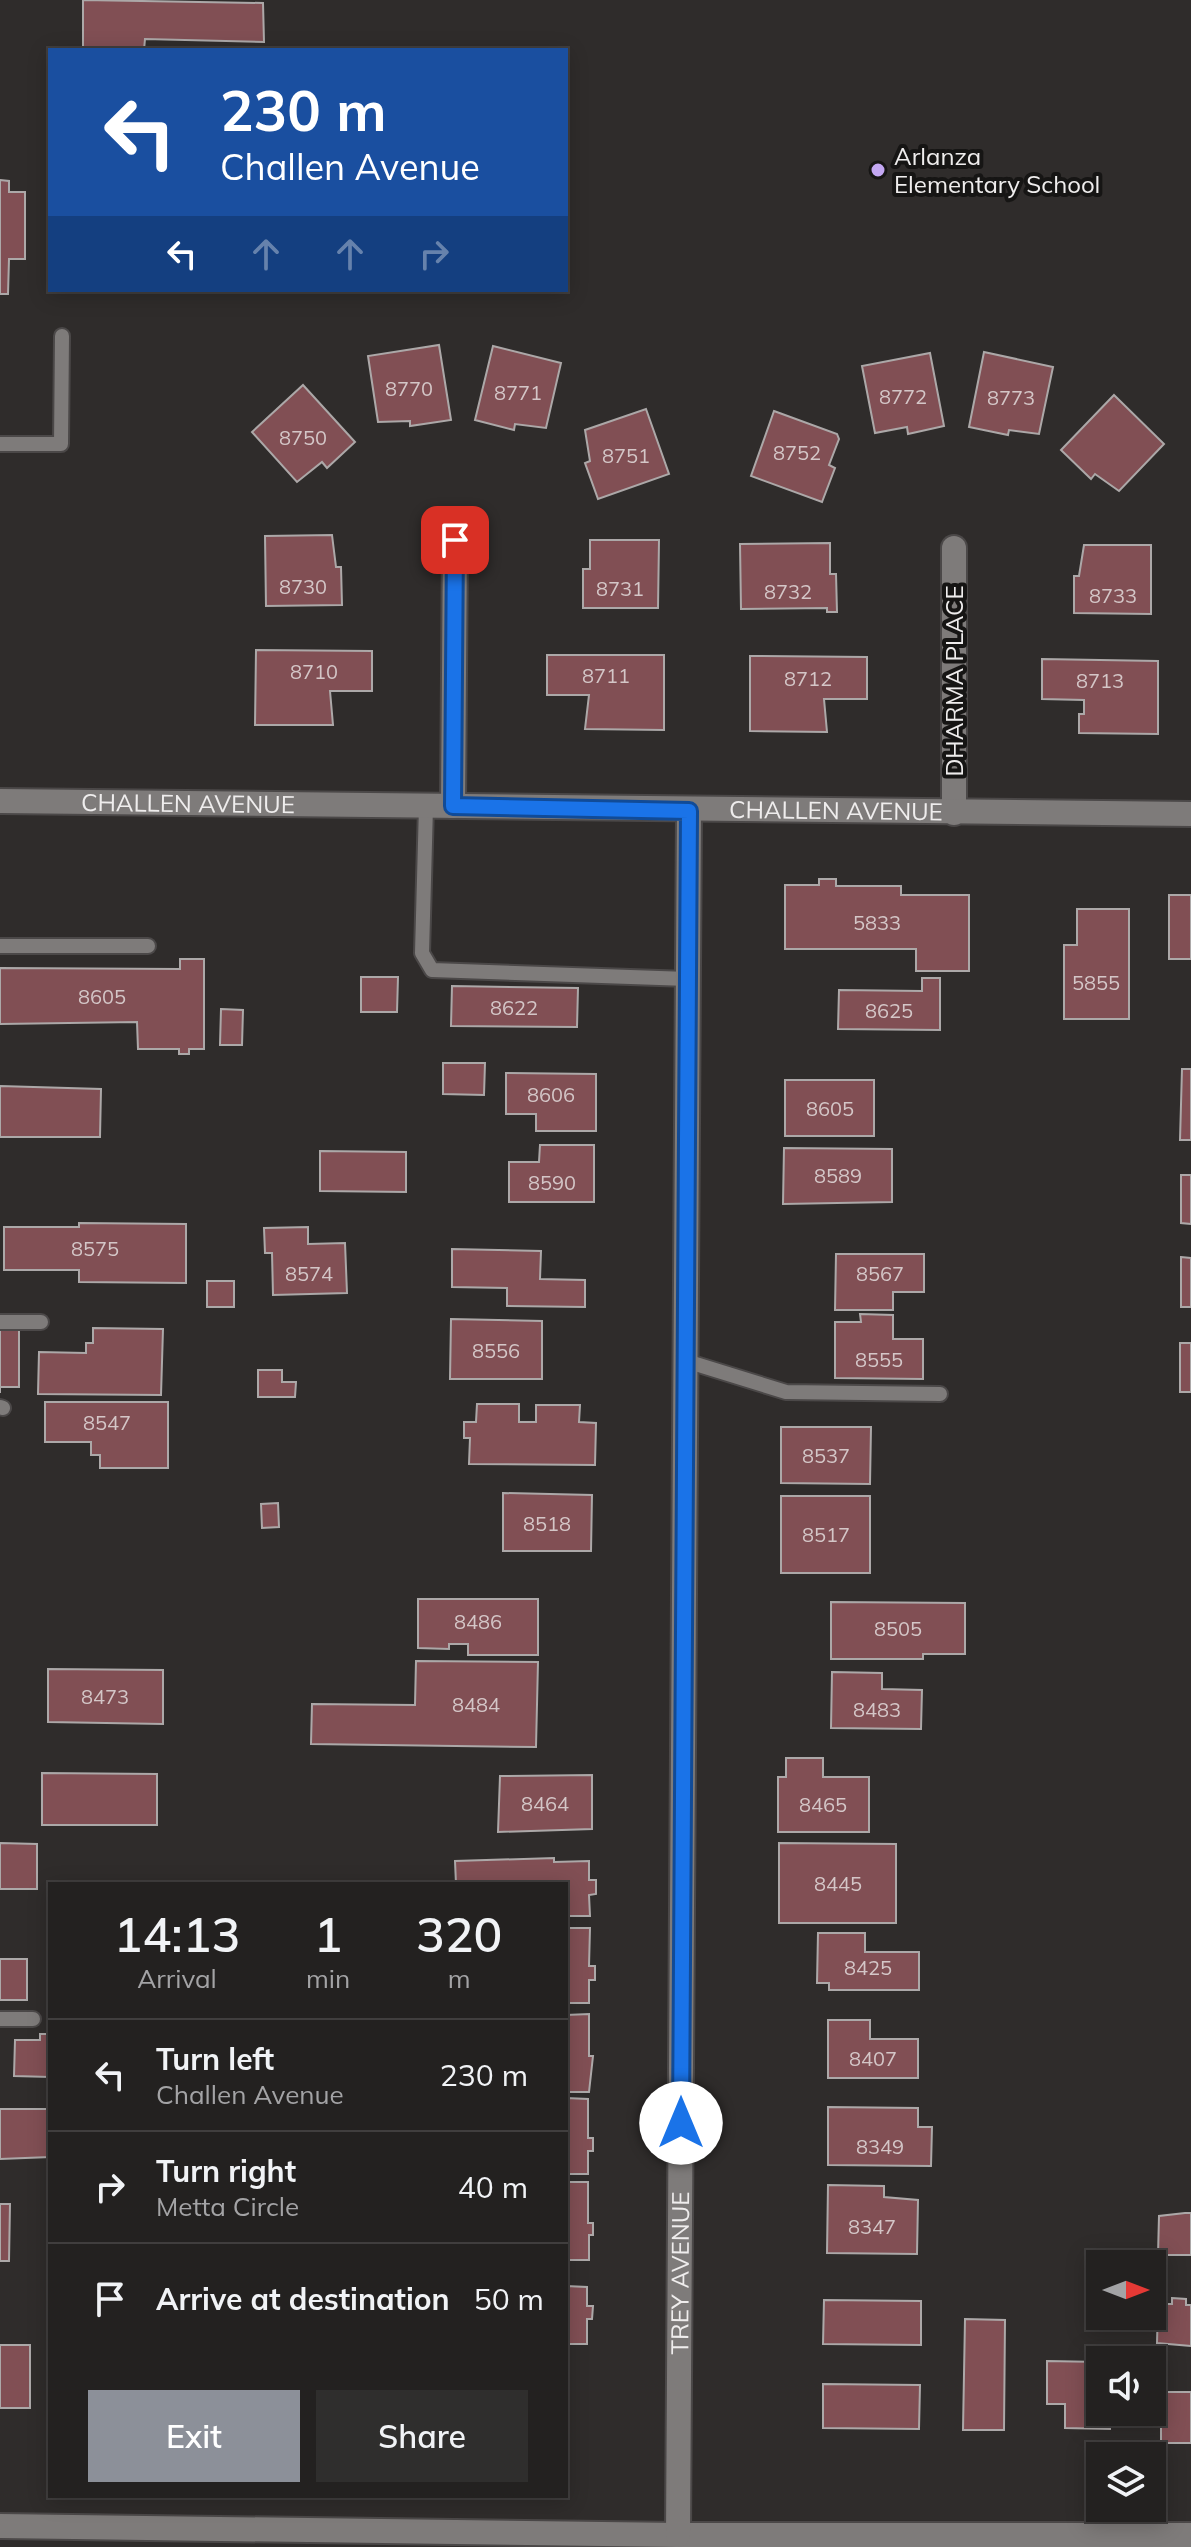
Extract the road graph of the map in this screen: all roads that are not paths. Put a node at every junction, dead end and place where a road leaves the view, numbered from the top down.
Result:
1 (62, 336) dead end
2 (0, 444) edge
3 (455, 540) dead end
4 (954, 548) dead end
5 (0, 801) edge
6 (426, 806) junction
7 (453, 806) junction
8 (689, 811) junction
9 (954, 813) junction
10 (1191, 814) edge
11 (0, 946) edge
12 (148, 946) dead end
13 (688, 979) junction
14 (0, 1322) edge
15 (41, 1322) dead end
16 (686, 1361) junction
17 (940, 1394) dead end
18 (0, 2019) edge
19 (33, 2019) dead end
20 (0, 2526) edge
21 (678, 2535) junction
22 (1191, 2535) edge
23 (331, 2539) edge

1 - 2 lane
3 - 7 street
4 - 9 street, DHARMA PLACE
5 - 6 street, CHALLEN AVENUE
6 - 7 street, CHALLEN AVENUE
6 - 13 lane
7 - 8 street, CHALLEN AVENUE
8 - 9 street, CHALLEN AVENUE
8 - 13 street, TREY AVENUE
9 - 10 street, CHALLEN AVENUE
11 - 12 lane
13 - 16 street, TREY AVENUE
14 - 15 lane
16 - 17 lane
16 - 21 street, TREY AVENUE
18 - 19 lane
20 - 23 street
21 - 22 street
21 - 23 street

